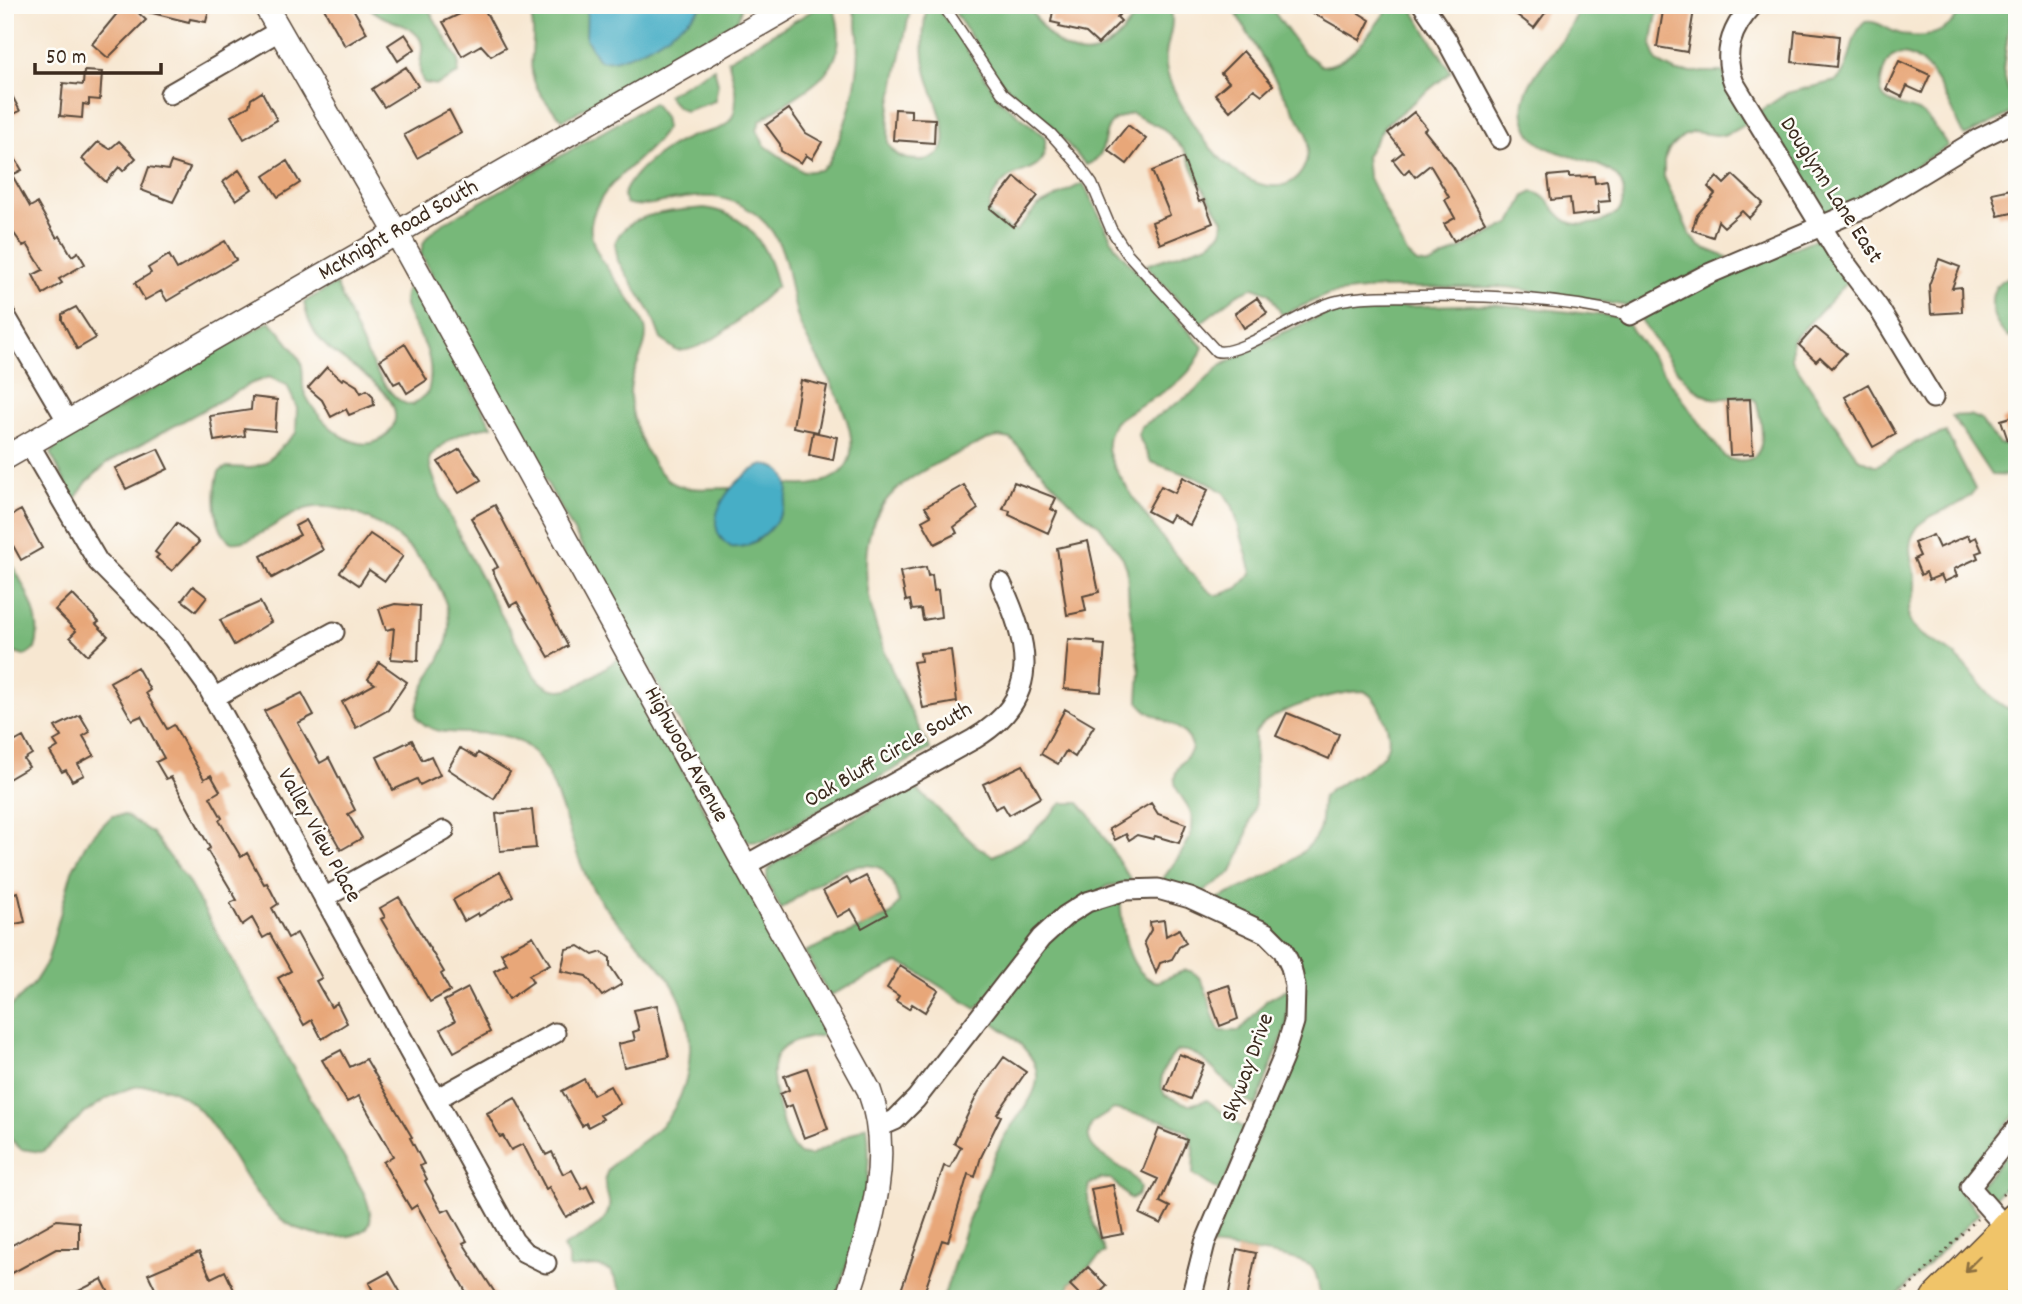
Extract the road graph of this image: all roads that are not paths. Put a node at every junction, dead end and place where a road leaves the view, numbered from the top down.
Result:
1 (265, 5) edge
2 (793, 5) edge
3 (943, 5) edge
4 (1423, 5) edge
5 (1753, 5) edge
6 (279, 31) junction
7 (170, 94) dead end
8 (2017, 120) edge
9 (1500, 139) dead end
10 (1821, 227) junction
11 (396, 232) junction
12 (5, 315) edge
13 (1630, 315) joint
14 (1933, 398) dead end
15 (68, 422) junction
16 (29, 444) junction
17 (5, 458) edge
18 (1001, 583) dead end
19 (334, 632) dead end
20 (214, 698) junction
21 (444, 831) dead end
22 (746, 865) junction
23 (324, 898) junction
24 (555, 1033) dead end
25 (436, 1099) junction
26 (879, 1127) junction
27 (2017, 1128) edge
28 (2003, 1224) edge
29 (546, 1263) dead end
30 (847, 1299) edge
31 (1191, 1299) edge
32 (1937, 1299) edge
33 (1976, 1299) edge

1 - 6 street, Highwood Avenue
2 - 11 street, McKnight Road South
3 - 13 lane
4 - 9 street
5 - 10 street, Douglynn Lane East
6 - 7 street
6 - 11 street, Highwood Avenue
8 - 10 street
10 - 13 street
10 - 14 street, Douglynn Lane East
11 - 15 street, McKnight Road South
11 - 22 street, Highwood Avenue
12 - 15 street
15 - 16 street, McKnight Road South
16 - 17 street, McKnight Road South
16 - 20 street, Valley View Place
18 - 22 street, Oak Bluff Circle South
19 - 20 street
20 - 23 street, Valley View Place
21 - 23 street
22 - 26 street, Highwood Avenue
23 - 25 street, Valley View Place
24 - 25 street
25 - 29 street, Valley View Place
26 - 30 street, Highwood Avenue
26 - 31 street, Skyway Drive
27 - 28 street
28 -> 32 highway
28 - 33 highway

